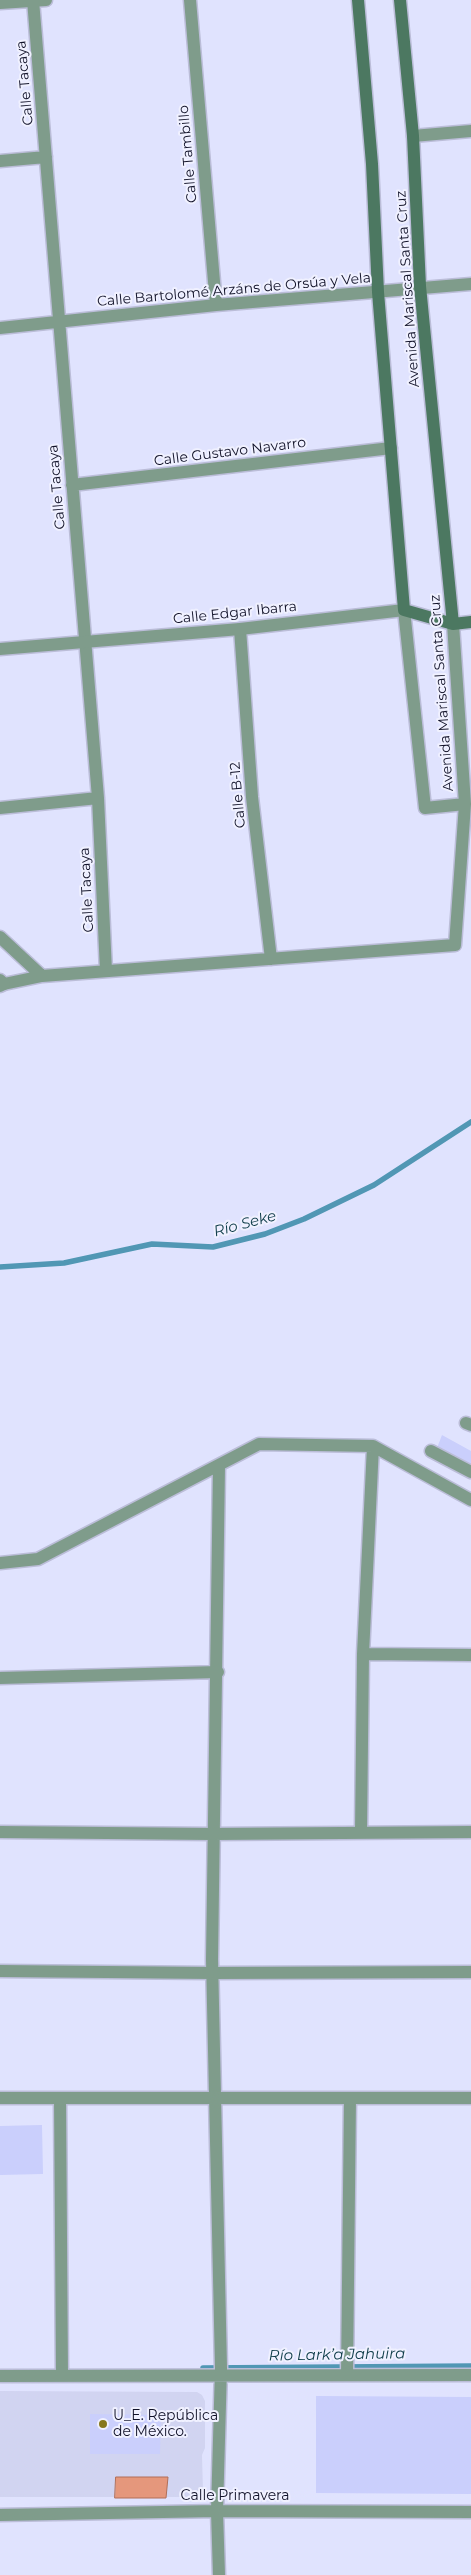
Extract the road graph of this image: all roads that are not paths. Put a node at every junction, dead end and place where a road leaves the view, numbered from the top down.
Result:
1 (37, 0) edge
2 (190, 0) edge
3 (358, 0) edge
4 (400, 0) edge
5 (0, 3) edge
6 (471, 131) edge
7 (413, 136) junction
8 (46, 157) junction
9 (0, 161) edge
10 (471, 284) edge
11 (420, 286) junction
12 (378, 292) junction
13 (216, 305) junction
14 (59, 322) junction
15 (0, 328) edge
16 (391, 448) junction
17 (72, 485) junction
18 (404, 610) junction
19 (471, 622) edge
20 (453, 624) junction
21 (240, 629) junction
22 (85, 641) junction
23 (0, 649) edge
24 (467, 774) edge
25 (98, 798) junction
26 (466, 804) junction
27 (0, 808) edge
28 (0, 937) edge
29 (271, 959) junction
30 (106, 971) junction
31 (42, 976) junction
32 (2, 984) edge
33 (373, 1446) junction
34 (431, 1450) dead end
35 (219, 1466) junction
36 (471, 1472) edge
37 (471, 1500) edge
38 (0, 1563) edge
39 (363, 1654) junction
40 (471, 1655) edge
41 (218, 1672) junction
42 (0, 1678) edge
43 (0, 1832) edge
44 (360, 1832) junction
45 (471, 1832) edge
46 (213, 1834) junction
47 (0, 1971) edge
48 (471, 1972) edge
49 (212, 1973) junction
50 (0, 2098) edge
51 (60, 2098) junction
52 (216, 2098) junction
53 (350, 2098) junction
54 (471, 2098) edge
55 (62, 2375) junction
56 (220, 2375) junction
57 (347, 2375) junction
58 (471, 2375) edge
59 (0, 2376) edge
60 (217, 2511) junction
61 (471, 2512) edge
62 (0, 2515) edge
63 (219, 2575) edge

1 - 5 street
1 - 8 street, Calle Tacaya
2 - 13 street, Calle Tambillo
3 - 12 main road, Avenida Mariscal Santa Cruz
4 - 7 main road, Avenida Mariscal Santa Cruz
6 - 7 street
7 - 11 main road, Avenida Mariscal Santa Cruz
8 - 9 street
8 - 14 street, Calle Tacaya
10 - 11 street, Calle Bartolomé Arzáns de Orsúa y Vela
11 - 12 street, Calle Bartolomé Arzáns de Orsúa y Vela
11 - 20 main road, Avenida Mariscal Santa Cruz
12 - 13 street, Calle Bartolomé Arzáns de Orsúa y Vela
12 - 16 main road, Avenida Mariscal Santa Cruz
13 - 14 street, Calle Bartolomé Arzáns de Orsúa y Vela
14 - 15 street, Calle Bartolomé Arzáns de Orsúa y Vela
14 - 17 street, Calle Tacaya
16 - 17 street, Calle Gustavo Navarro
16 - 18 main road, Avenida Mariscal Santa Cruz
17 - 22 street, Calle Tacaya
18 - 20 main road, Calle Edgar Ibarra
18 - 21 street, Calle Edgar Ibarra
18 - 26 street, Avenida Mariscal Santa Cruz
19 - 20 main road, Calle Edgar Ibarra
20 - 24 street, Avenida Mariscal Santa Cruz
21 - 22 street, Calle Edgar Ibarra
21 - 29 street, Calle B-12
22 - 23 street, Calle Edgar Ibarra
22 - 25 street, Calle Tacaya
24 - 26 street, Avenida Mariscal Santa Cruz
25 - 27 street
25 - 30 street, Calle Tacaya
26 - 29 street
28 - 31 street
29 - 30 street
30 - 31 street
31 - 32 street
33 - 35 street
33 - 37 street
33 - 39 street
34 - 36 street
35 - 38 street
35 - 41 street
39 - 40 street
39 - 44 street
41 - 42 street
41 - 46 street
43 - 46 street
44 - 45 street
44 - 46 street
46 - 49 street
47 - 49 street
48 - 49 street
49 - 52 street
50 - 51 street
51 - 52 street
51 - 55 street
52 - 53 street
52 - 56 street
53 - 54 street
53 - 57 street
55 - 56 street
55 - 59 street
56 - 57 street
56 - 60 street
57 - 58 street
60 - 61 street, Calle Primavera
60 - 62 street, Calle Primavera
60 - 63 street

